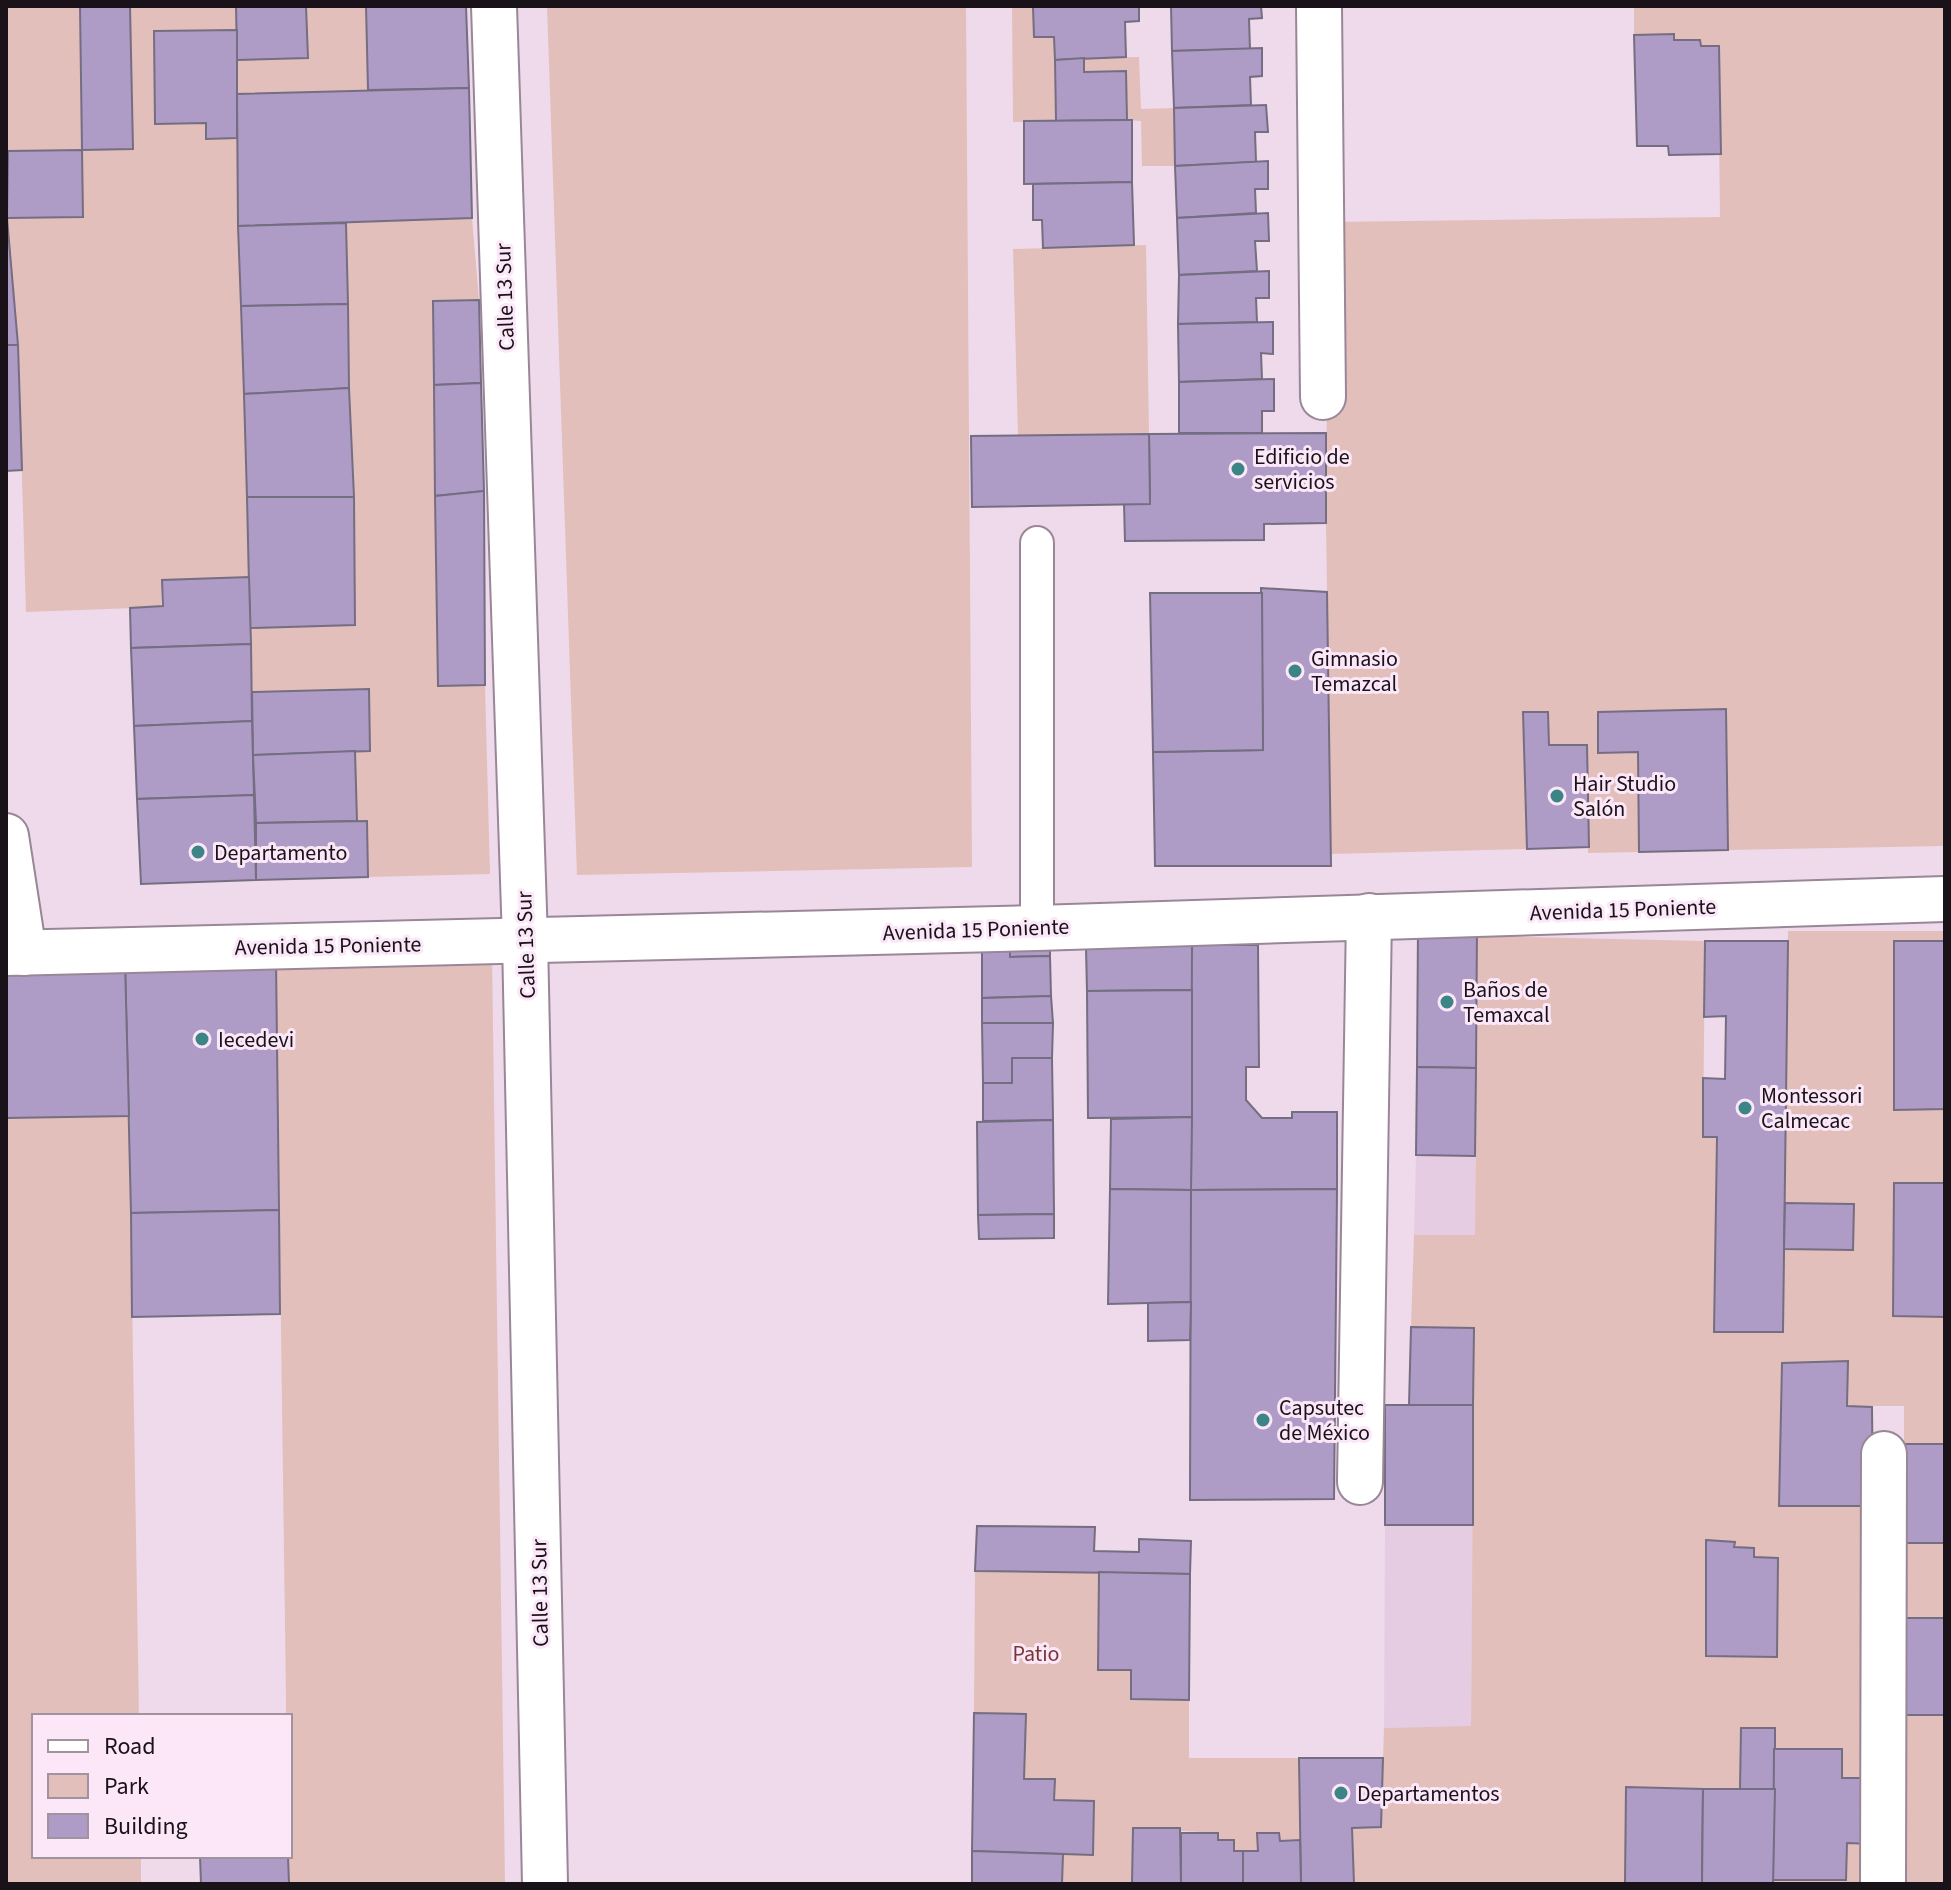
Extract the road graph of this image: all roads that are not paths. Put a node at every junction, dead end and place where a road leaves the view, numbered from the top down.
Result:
1 (494, 6) edge
2 (1319, 6) edge
3 (1323, 397) dead end
4 (1037, 543) dead end
5 (6, 836) edge
6 (1945, 899) edge
7 (1369, 916) junction
8 (1037, 928) junction
9 (525, 940) junction
10 (15, 953) edge
11 (1884, 1454) dead end
12 (1360, 1482) dead end
13 (545, 1884) edge
14 (1883, 1884) edge

1 - 9 street, Calle 13 Sur
2 - 3 street
4 - 8 lane
5 - 10 street
6 - 7 street, Avenida 15 Poniente
7 - 8 street, Avenida 15 Poniente
7 - 12 street
8 - 9 street, Avenida 15 Poniente
9 - 10 street, Avenida 15 Poniente
9 - 13 street, Calle 13 Sur
11 - 14 street

